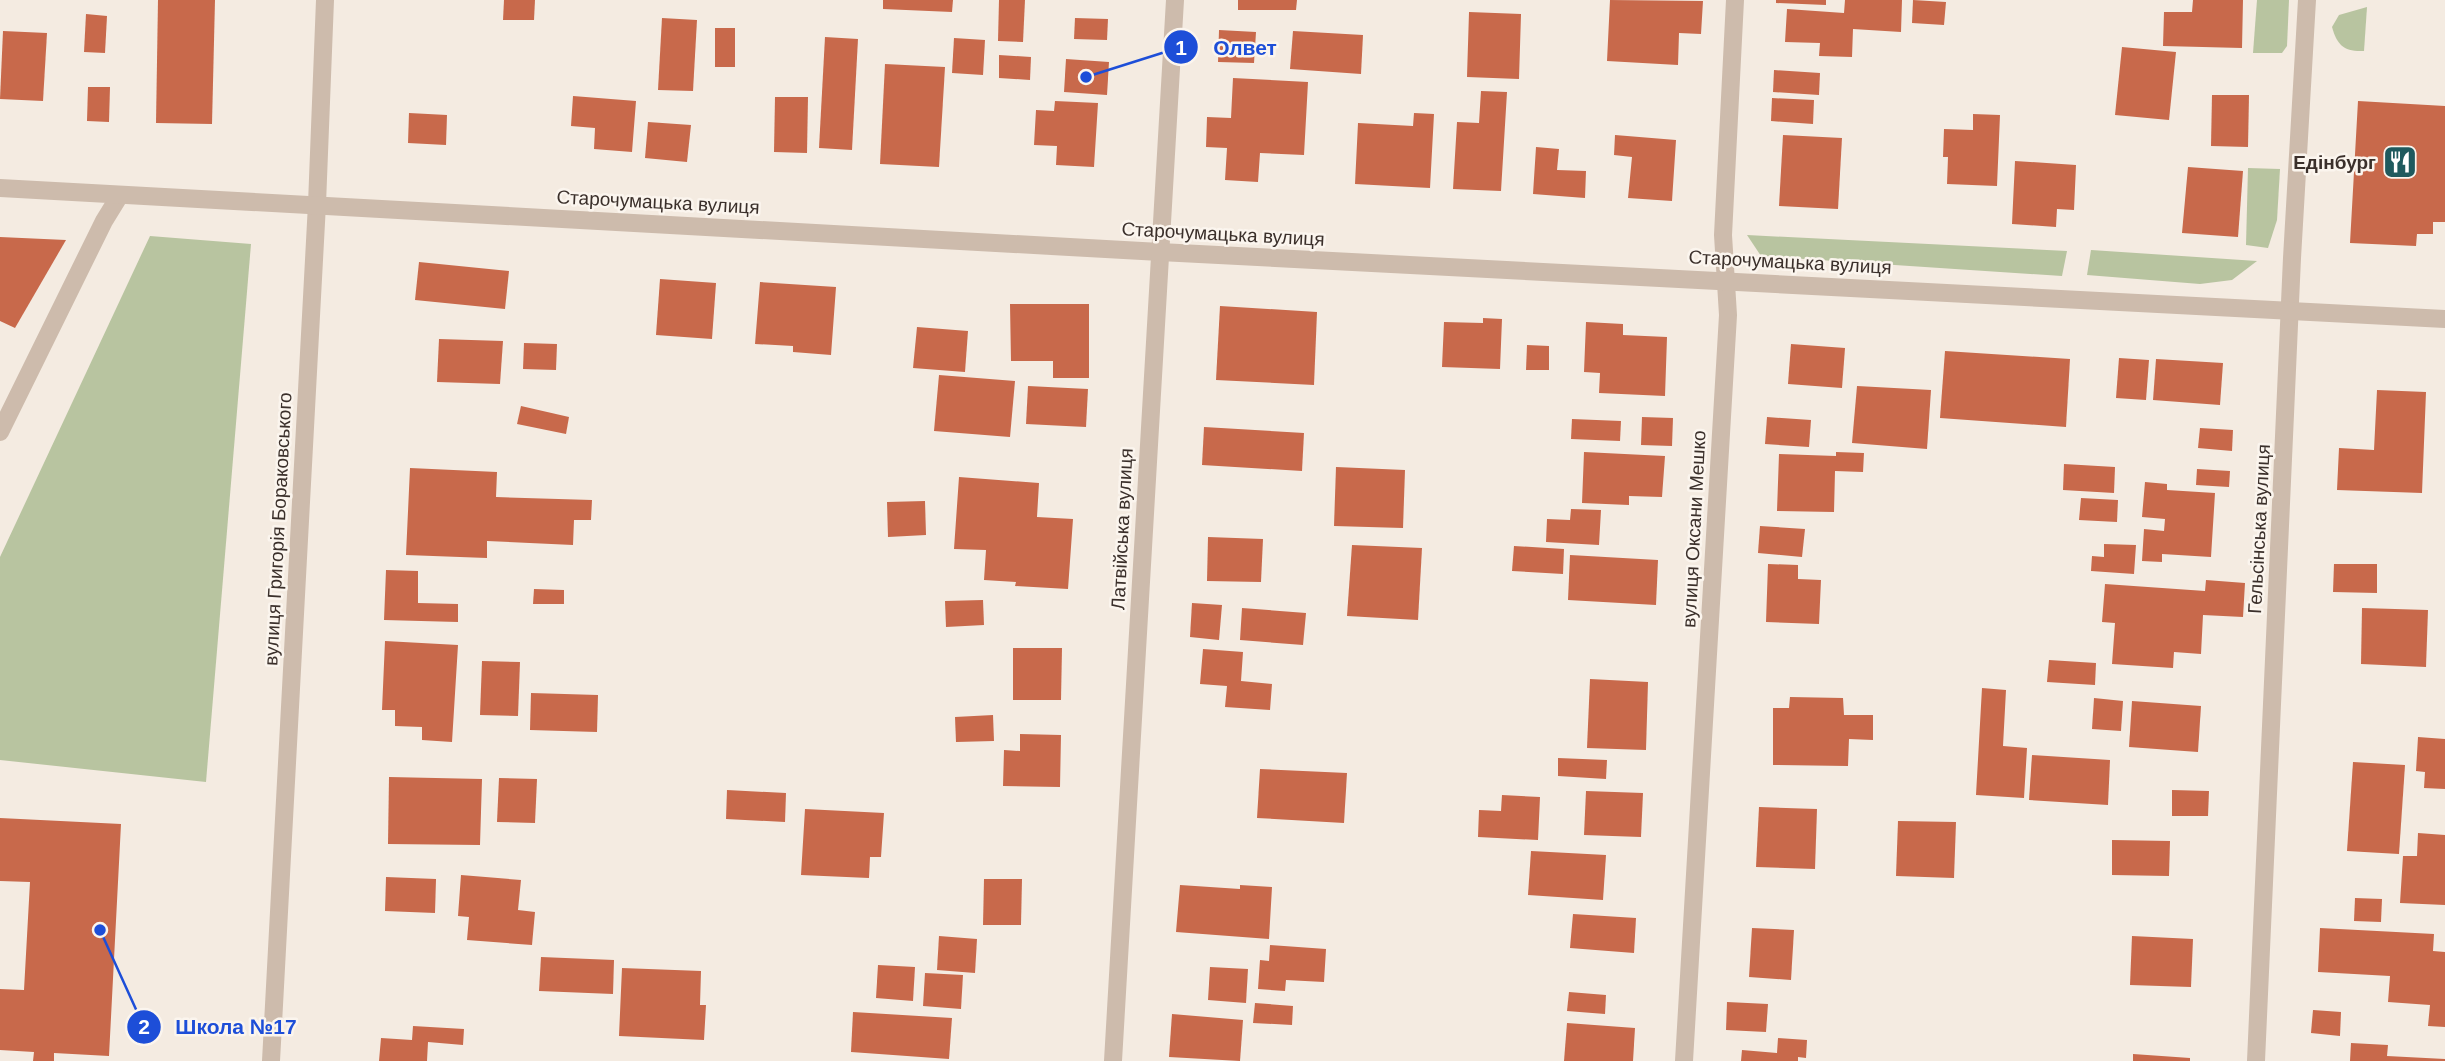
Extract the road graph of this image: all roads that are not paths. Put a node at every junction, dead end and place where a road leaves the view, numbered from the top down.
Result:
1 (325, 0) edge
2 (1175, 0) edge
3 (1735, 0) edge
4 (2307, 0) edge
5 (0, 188) edge
6 (120, 195) junction
7 (317, 204) junction
8 (1160, 252) junction
9 (1726, 280) junction
10 (2290, 310) junction
11 (2445, 319) edge
12 (0, 432) edge
13 (271, 1061) edge
14 (1113, 1061) edge
15 (1684, 1061) edge
16 (2256, 1061) edge

1 - 7 street, вулиця Григорія Бораковського
2 - 8 street, Латвійська вулиця
3 - 9 street, вулиця Оксани Мешко
4 - 10 street, Гельсінська вулиця
5 - 6 street, Старочумацька вулиця
6 - 7 street, Старочумацька вулиця
6 - 12 street
7 - 8 street, Старочумацька вулиця
7 - 13 street, вулиця Григорія Бораковського
8 - 9 street, Старочумацька вулиця
8 - 14 street, Латвійська вулиця
9 - 10 street, Старочумацька вулиця
9 - 15 street, вулиця Оксани Мешко
10 - 11 street, Старочумацька вулиця
10 - 16 street, Гельсінська вулиця

